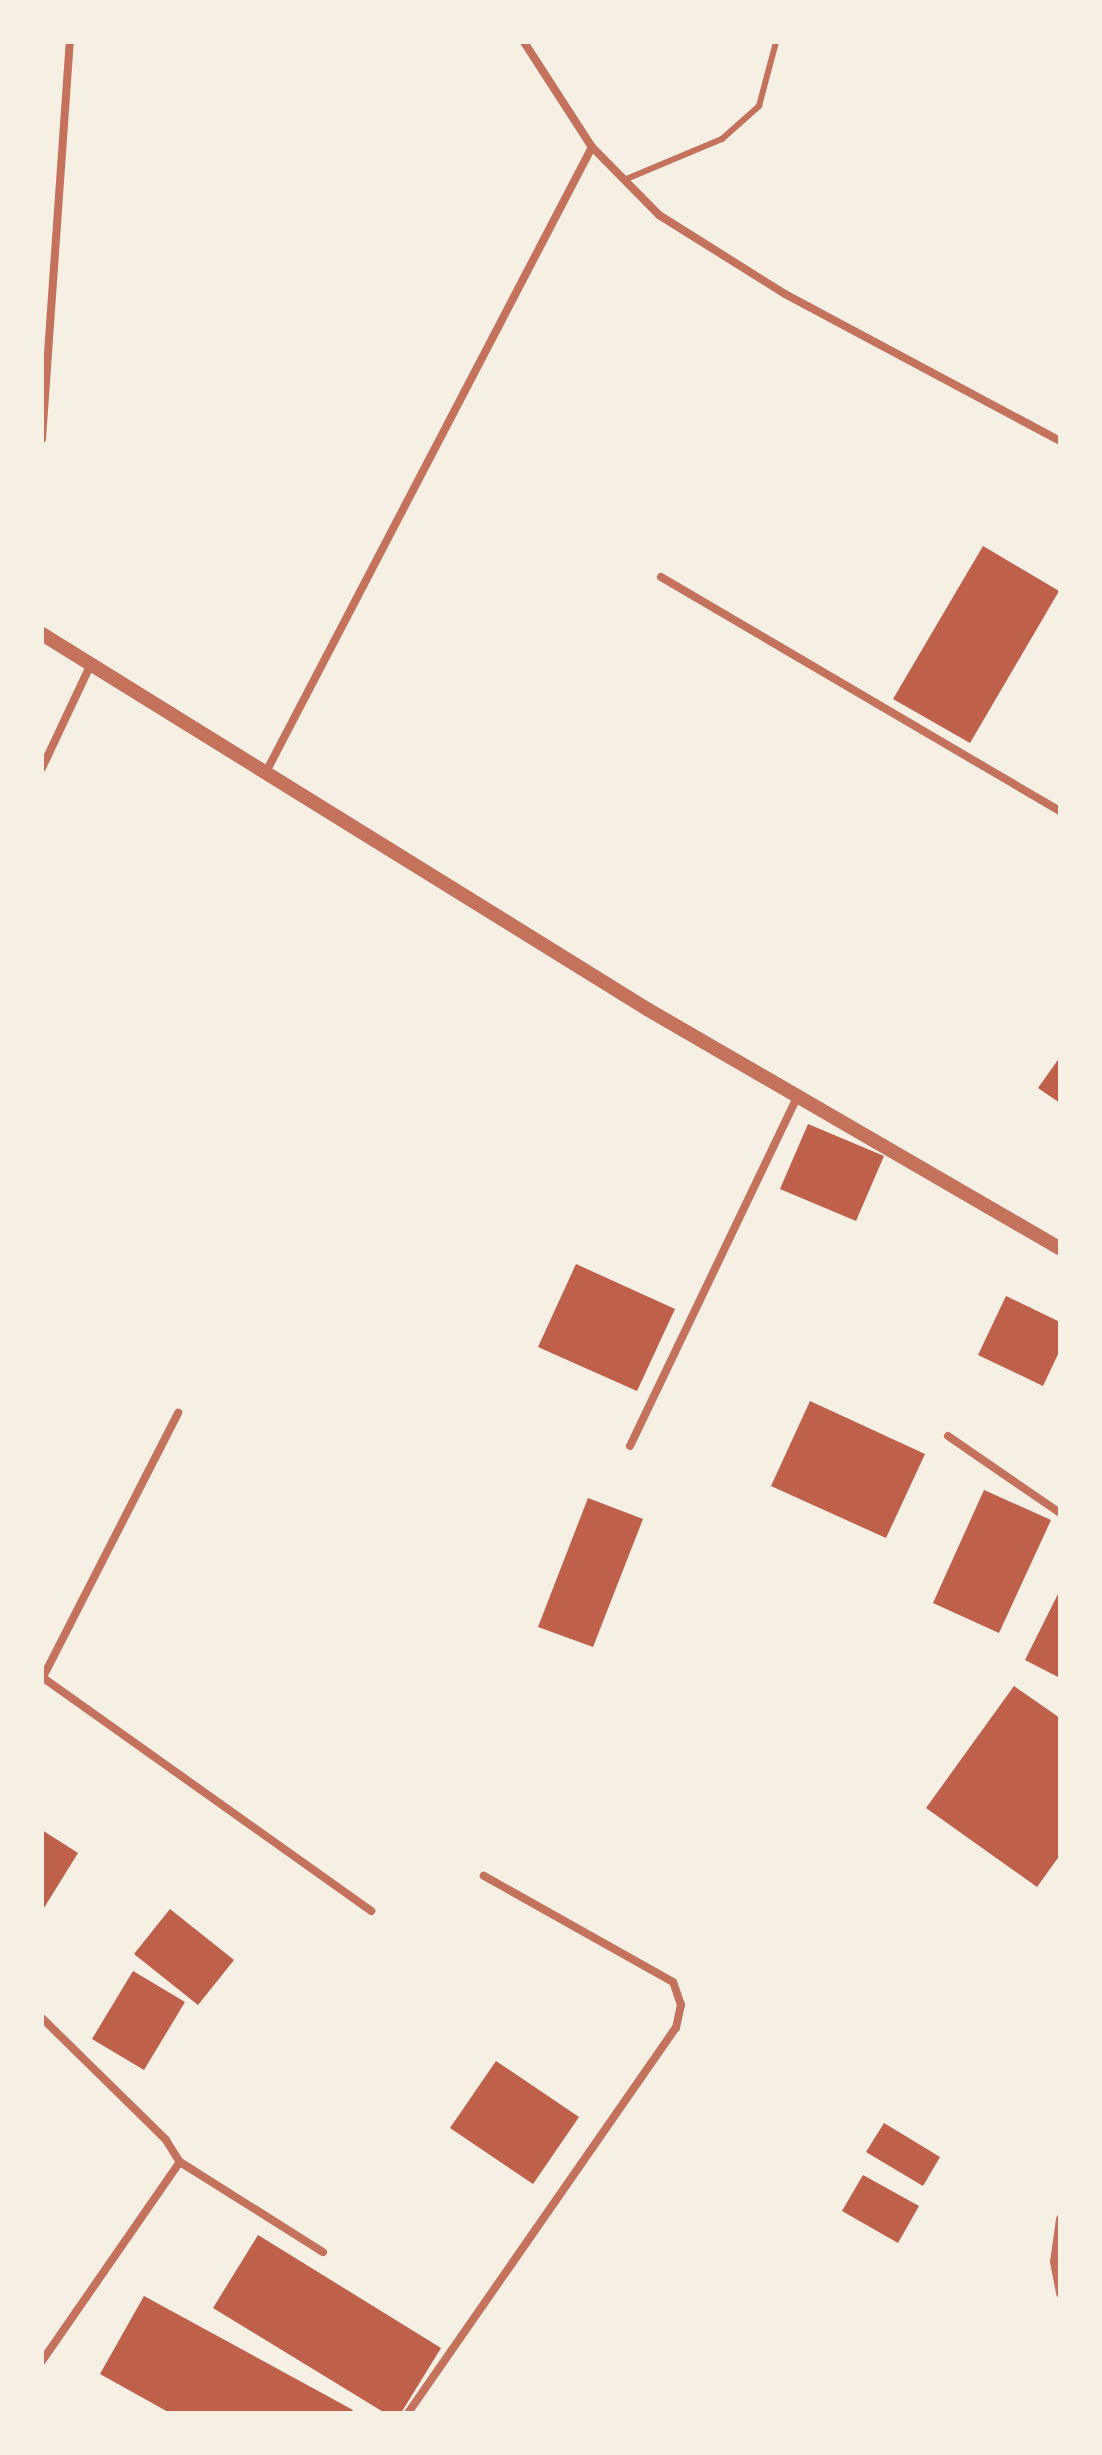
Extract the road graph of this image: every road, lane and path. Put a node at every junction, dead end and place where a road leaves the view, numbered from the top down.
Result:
1 (70, 42) edge
2 (524, 42) edge
3 (776, 42) edge
4 (592, 147) junction
5 (624, 180) junction
6 (42, 439) edge
7 (1060, 441) edge
8 (661, 577) dead end
9 (42, 634) edge
10 (91, 663) junction
11 (42, 768) edge
12 (266, 772) junction
13 (1060, 798) edge
14 (1057, 810) edge
15 (798, 1096) junction
16 (1060, 1248) edge
17 (178, 1413) dead end
18 (948, 1436) dead end
19 (630, 1446) dead end
20 (1060, 1513) edge
21 (42, 1677) edge
22 (484, 1876) dead end
23 (371, 1911) dead end
24 (42, 2018) edge
25 (180, 2162) junction
26 (1060, 2219) edge
27 (323, 2252) dead end
28 (1060, 2293) edge
29 (42, 2361) edge
30 (408, 2413) edge

1 - 6 street
2 - 4 street
3 - 5 lane
4 - 5 street
4 - 12 street
5 - 7 street
8 - 14 street
9 - 10 street
10 - 11 street
10 - 12 street
12 - 15 street
13 - 14 street
15 - 16 street
15 - 19 street
17 - 21 street
18 - 20 street
21 - 23 street
22 - 30 street
24 - 25 street
25 - 27 street
25 - 29 street
26 - 28 street

